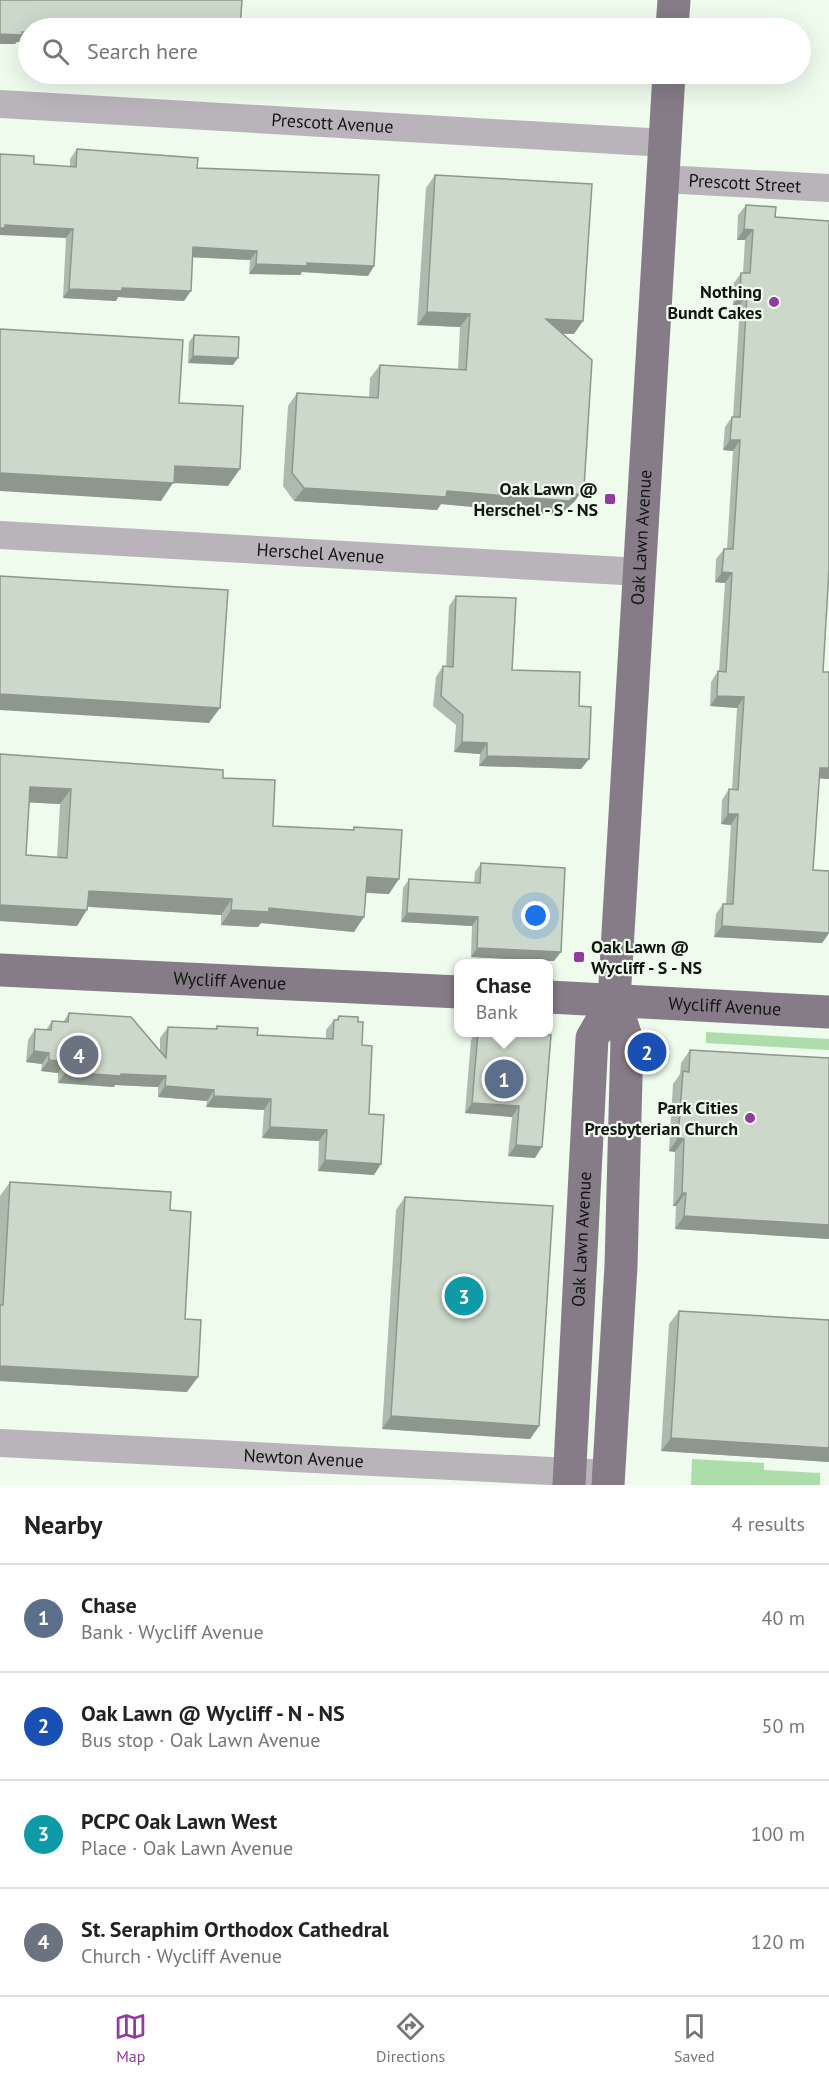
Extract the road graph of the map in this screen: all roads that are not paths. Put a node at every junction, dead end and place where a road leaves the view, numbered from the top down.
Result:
1 (674, 0) edge
2 (673, 18) edge
3 (668, 84) edge
4 (0, 104) edge
5 (665, 142) junction
6 (663, 179) junction
7 (829, 188) edge
8 (0, 535) edge
9 (639, 572) junction
10 (0, 970) edge
11 (454, 992) edge
12 (553, 997) edge
13 (614, 1000) junction
14 (829, 1012) edge
15 (0, 1443) edge
16 (570, 1479) edge
17 (608, 1480) edge

1 - 2 main road
3 - 5 main road, Oak Lawn Avenue
4 - 5 street, Prescott Avenue
5 - 6 main road, Oak Lawn Avenue
6 - 7 street, Prescott Street
6 - 9 main road, Oak Lawn Avenue
8 - 9 street, Herschel Avenue
9 - 13 main road, Oak Lawn Avenue
10 - 11 main road, Wycliff Avenue
12 - 13 main road, Wycliff Avenue
13 - 14 main road, Wycliff Avenue
13 - 16 main road, Oak Lawn Avenue
13 - 17 main road, Oak Lawn Avenue
15 - 16 street, Newton Avenue
16 - 17 street, Newton Avenue

